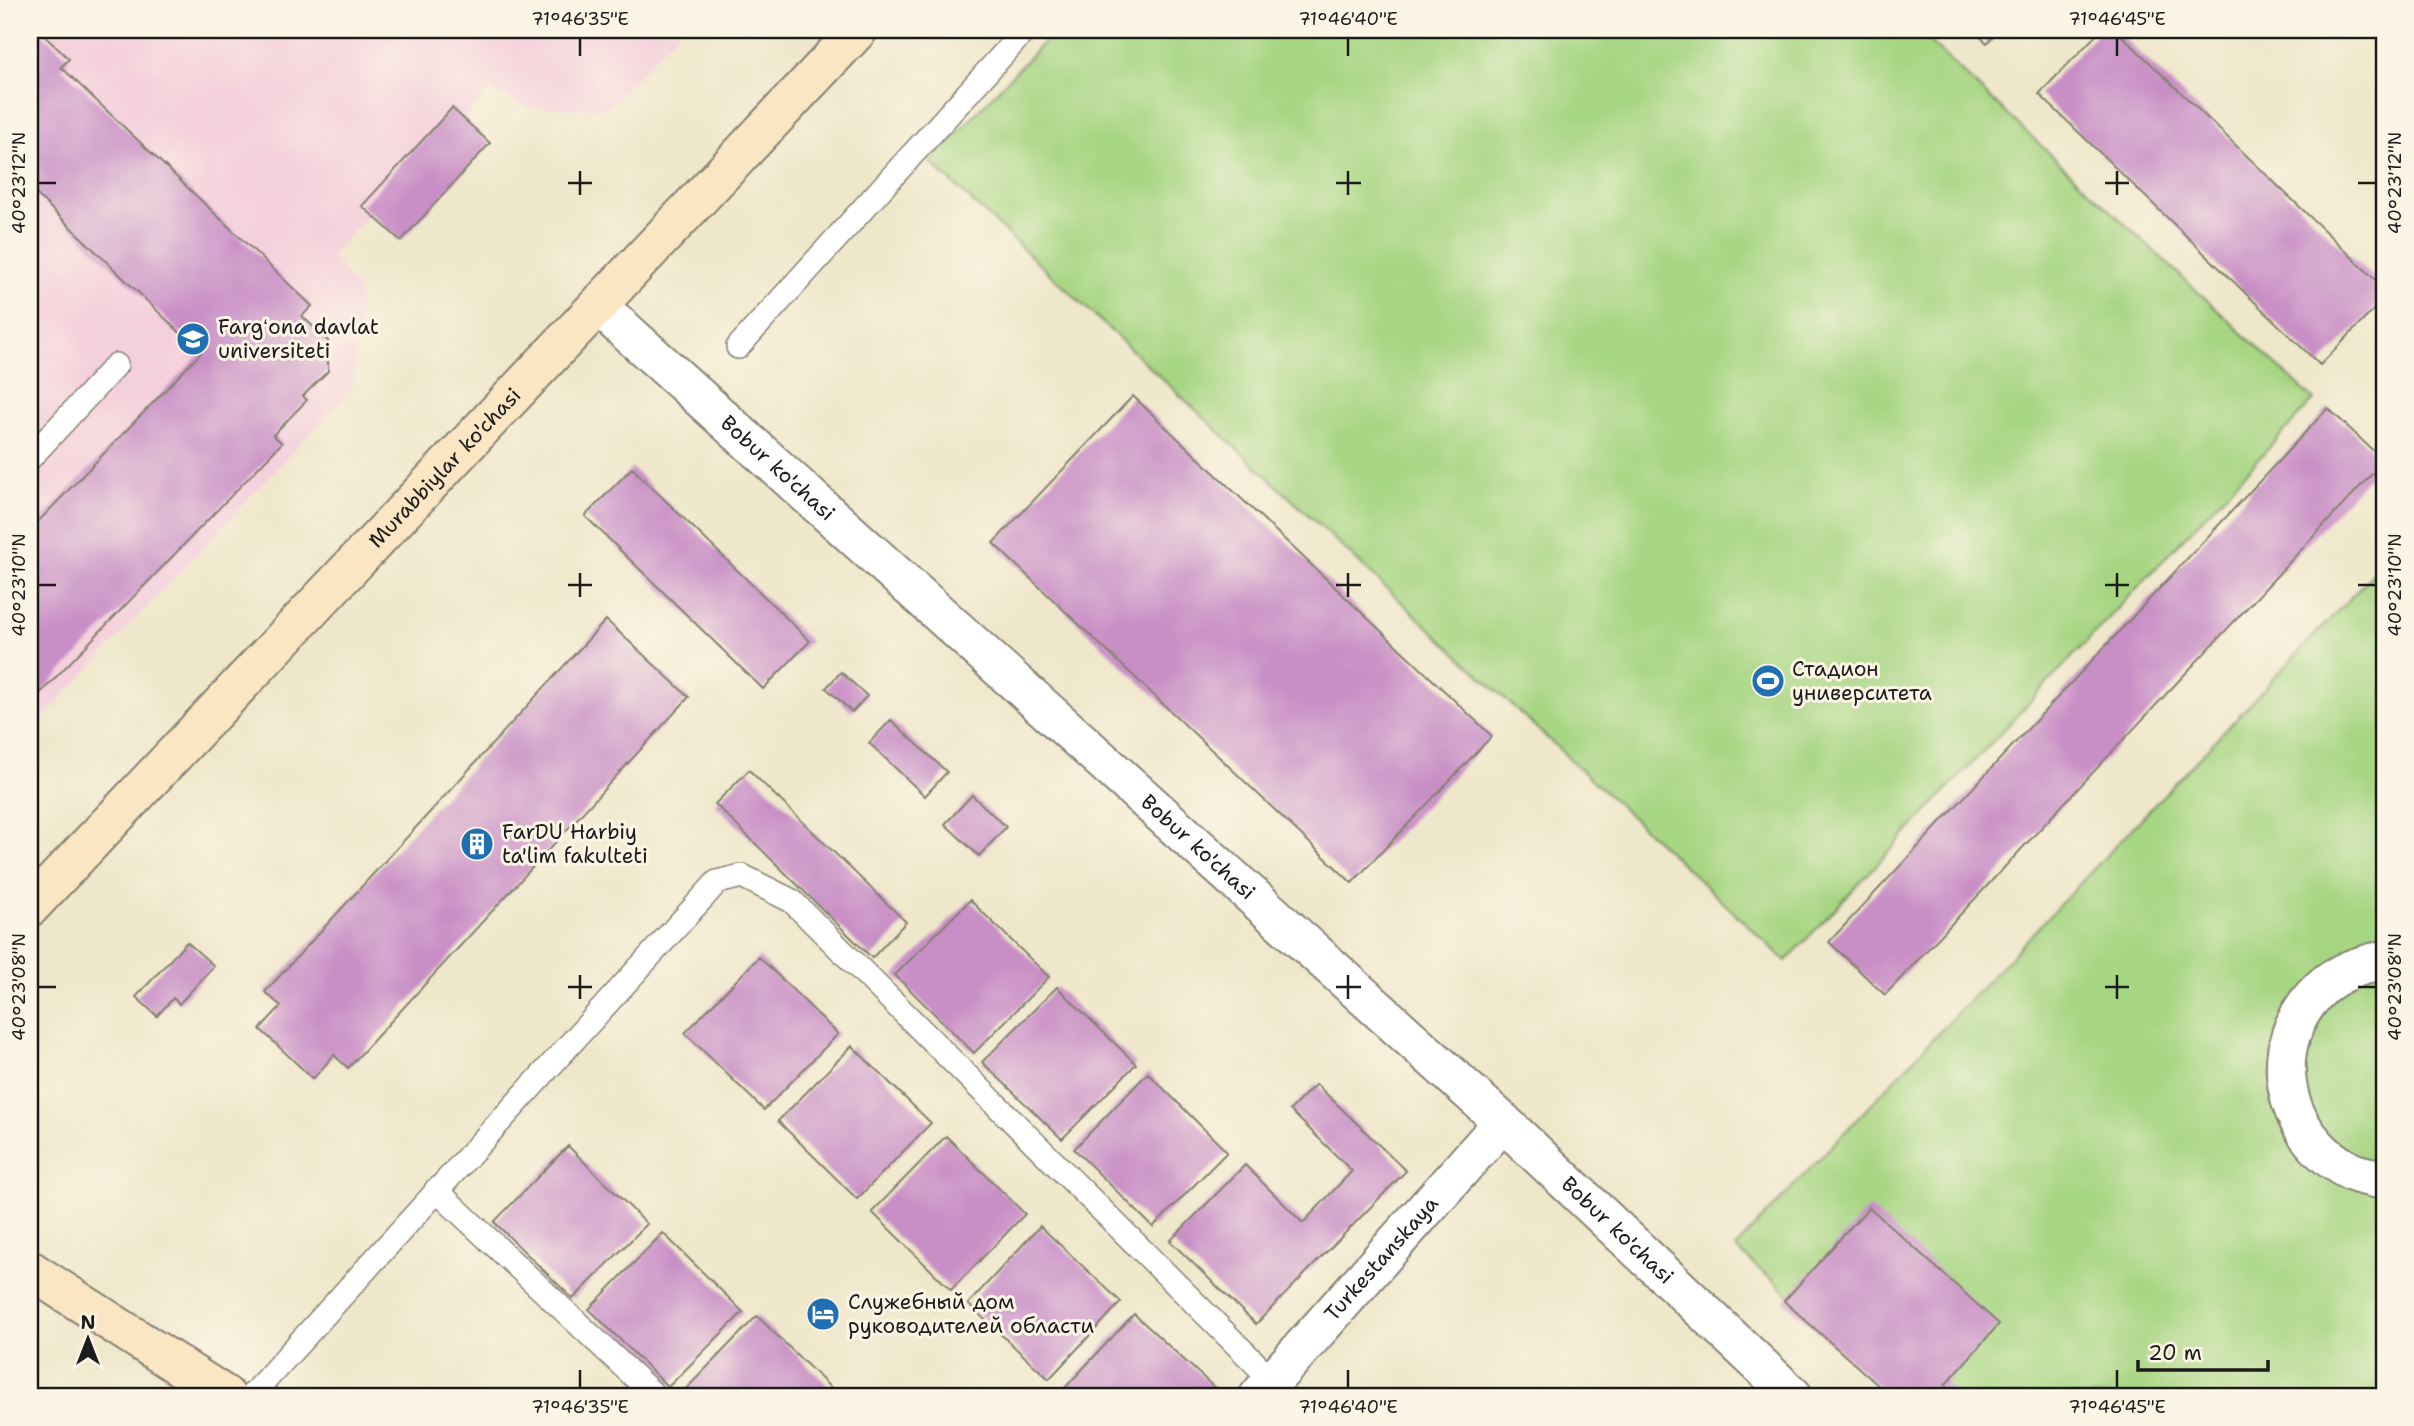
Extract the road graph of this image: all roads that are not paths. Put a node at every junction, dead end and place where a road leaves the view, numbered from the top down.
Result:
1 (858, 30) edge
2 (1026, 30) edge
3 (598, 306) junction
4 (738, 347) dead end
5 (116, 365) dead end
6 (30, 458) edge
7 (30, 907) edge
8 (2384, 960) edge
9 (1503, 1122) junction
10 (2384, 1180) edge
11 (436, 1190) junction
12 (30, 1270) edge
13 (1266, 1389) edge
14 (226, 1396) edge
15 (251, 1396) edge
16 (655, 1396) edge
17 (1793, 1396) edge

1 - 3 street, Murabbiylar ko'chasi
2 - 4 lane
3 - 7 street, Murabbiylar ko'chasi
3 - 9 street, Bobur ko'chasi
5 - 6 lane
8 - 10 street
9 - 13 street, Turkestanskaya
9 - 17 street, Bobur ko'chasi
11 - 13 lane
11 - 15 lane
11 - 16 lane
12 - 14 street

